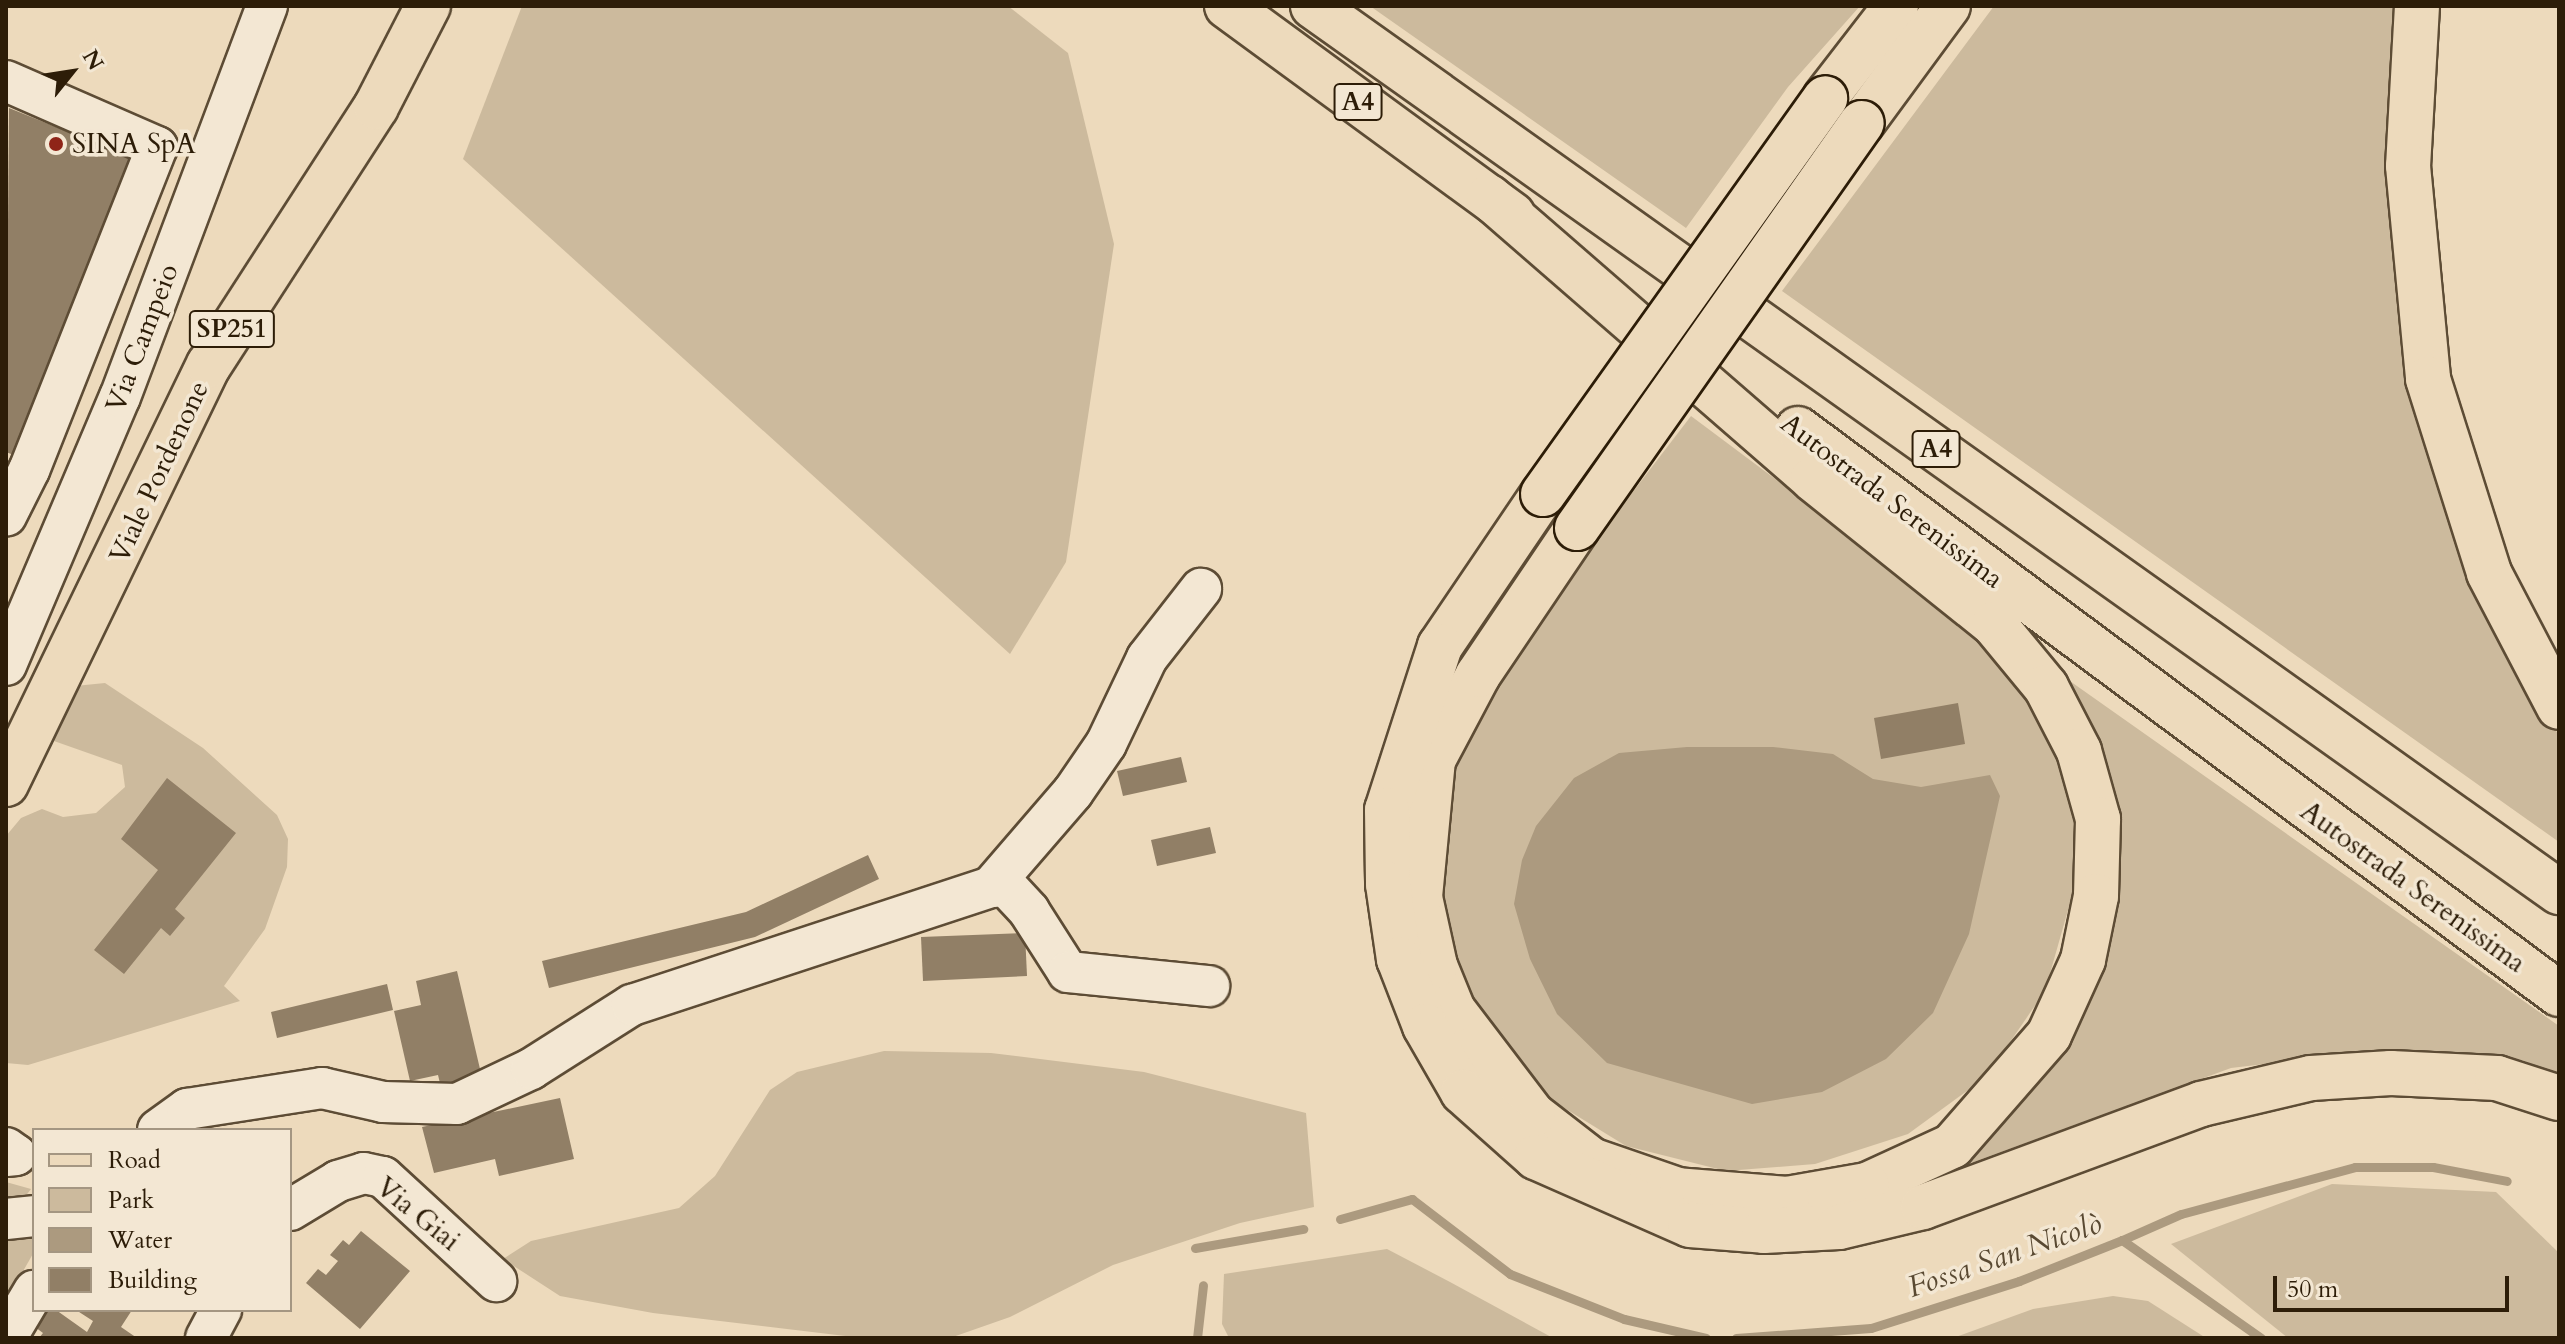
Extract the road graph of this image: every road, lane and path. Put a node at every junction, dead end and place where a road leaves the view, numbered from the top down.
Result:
1 (267, 6) edge
2 (428, 6) edge
3 (1227, 6) edge
4 (1313, 6) edge
5 (1896, 6) edge
6 (1948, 6) edge
7 (2417, 6) edge
8 (6, 81) edge
9 (1489, 197) junction
10 (6, 516) edge
11 (1201, 589) dead end
12 (6, 665) edge
13 (2559, 707) edge
14 (12, 762) edge
15 (991, 887) junction
16 (2559, 892) edge
17 (1209, 986) dead end
18 (2559, 994) edge
19 (2559, 1098) edge
20 (161, 1128) edge
21 (292, 1209) edge
22 (32, 1216) edge
23 (6, 1219) edge
24 (496, 1281) dead end
25 (32, 1294) edge
26 (220, 1312) edge
27 (6, 1338) edge
28 (206, 1338) edge

1 - 12 street, Via Campeio
2 - 14 main road, Viale Pordenone / SP251
3 - 9 main road, Autostrada Serenissima / A4
4 - 16 main road, A4
5 - 19 main road, bridge
6 - 9 main road, bridge
7 - 13 main road
8 - 10 street
9 - 18 main road, Autostrada Serenissima / A4
11 - 15 street
15 - 17 street
15 - 20 street
21 - 24 street, Via Giai
22 - 23 street
25 - 27 street
26 - 28 street

